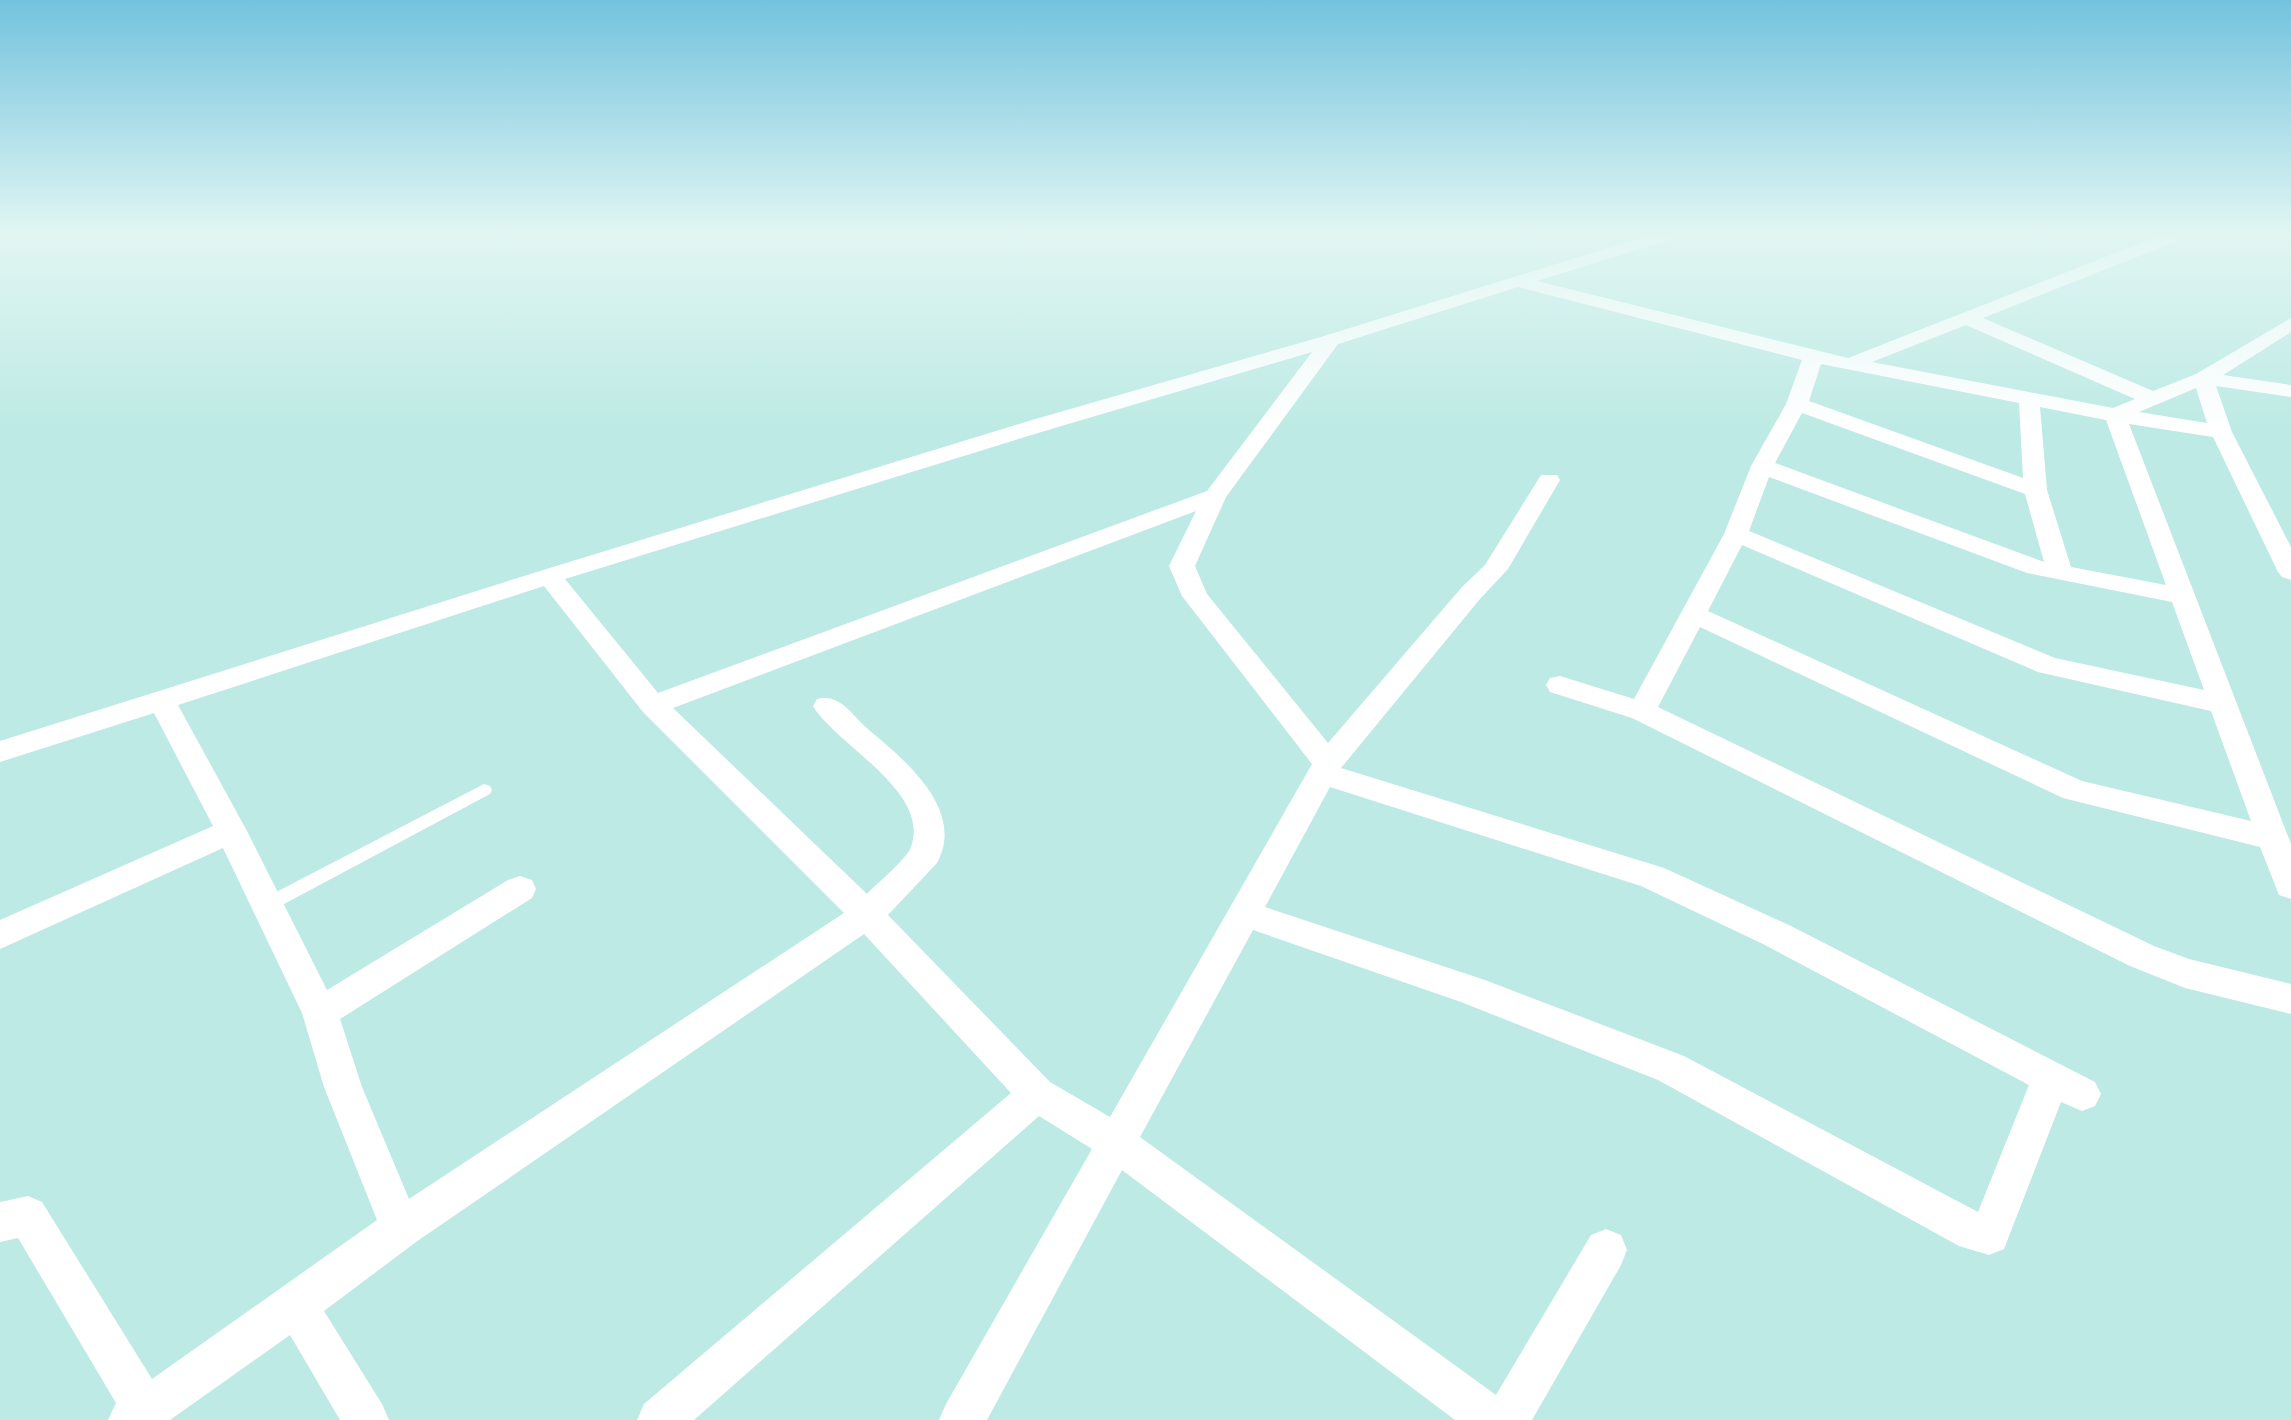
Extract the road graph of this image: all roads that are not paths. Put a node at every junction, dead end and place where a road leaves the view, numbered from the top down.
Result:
1 (1462, 299) edge
2 (1586, 299) edge
3 (2012, 299) edge
4 (1964, 318) junction
5 (2291, 324) edge
6 (1331, 340) junction
7 (1813, 357) junction
8 (1852, 363) junction
9 (2203, 378) junction
10 (2284, 390) edge
11 (2029, 398) junction
12 (2153, 399) junction
13 (1797, 404) junction
14 (2115, 415) junction
15 (2291, 415) edge
16 (2221, 432) junction
17 (1762, 466) junction
18 (1549, 480) dead end
19 (2035, 490) junction
20 (1215, 496) junction
21 (1736, 534) junction
22 (2291, 572) edge
23 (2057, 573) junction
24 (549, 576) junction
25 (2183, 596) junction
26 (1694, 614) junction
27 (1560, 685) dead end
28 (161, 700) junction
29 (2223, 704) junction
30 (653, 705) junction
31 (827, 706) dead end
32 (1642, 711) junction
33 (0, 752) edge
34 (1325, 768) junction
35 (484, 790) dead end
36 (231, 831) junction
37 (2273, 838) junction
38 (2291, 886) edge
39 (520, 889) dead end
40 (265, 906) junction
41 (1244, 913) junction
42 (867, 915) junction
43 (0, 935) edge
44 (2291, 999) edge
45 (320, 1013) junction
46 (1037, 1094) junction
47 (1116, 1142) junction
48 (0, 1222) edge
49 (401, 1228) junction
50 (1606, 1250) dead end
51 (296, 1305) junction
52 (140, 1417) edge
53 (366, 1420) edge
54 (660, 1420) edge
55 (962, 1420) edge
56 (1493, 1420) edge
57 (1507, 1420) edge

1 - 6 street
2 - 7 street
3 - 4 street
4 - 8 street
4 - 12 street
5 - 9 street
6 - 20 street
6 - 24 street
7 - 8 street
7 - 13 street
8 - 11 street
9 - 10 street
9 - 12 street
9 - 16 street
10 - 15 street
11 - 14 street
11 - 19 street
12 - 14 street
13 - 17 street
13 - 19 street
14 - 16 street
14 - 25 street
16 - 22 street
17 - 21 street
17 - 23 street
18 - 34 street
19 - 23 street
20 - 30 street
20 - 34 street
21 - 26 street
21 - 29 street
23 - 25 street
24 - 28 street
24 - 30 street
25 - 29 street
26 - 32 street
26 - 37 street
27 - 32 street
28 - 33 street
28 - 36 street
29 - 37 street
30 - 42 street
31 - 42 street
32 - 44 street
34 - 41 street
34 - 41 street
35 - 40 lane
36 - 40 street
36 - 43 street
37 - 38 street
39 - 45 street
40 - 45 street
41 - 47 street
42 - 46 street
42 - 49 street
45 - 49 street
46 - 47 street
46 - 54 street
47 - 55 street
47 - 56 street
48 - 52 street
49 - 51 street
50 - 57 street
51 - 52 street
51 - 53 street

